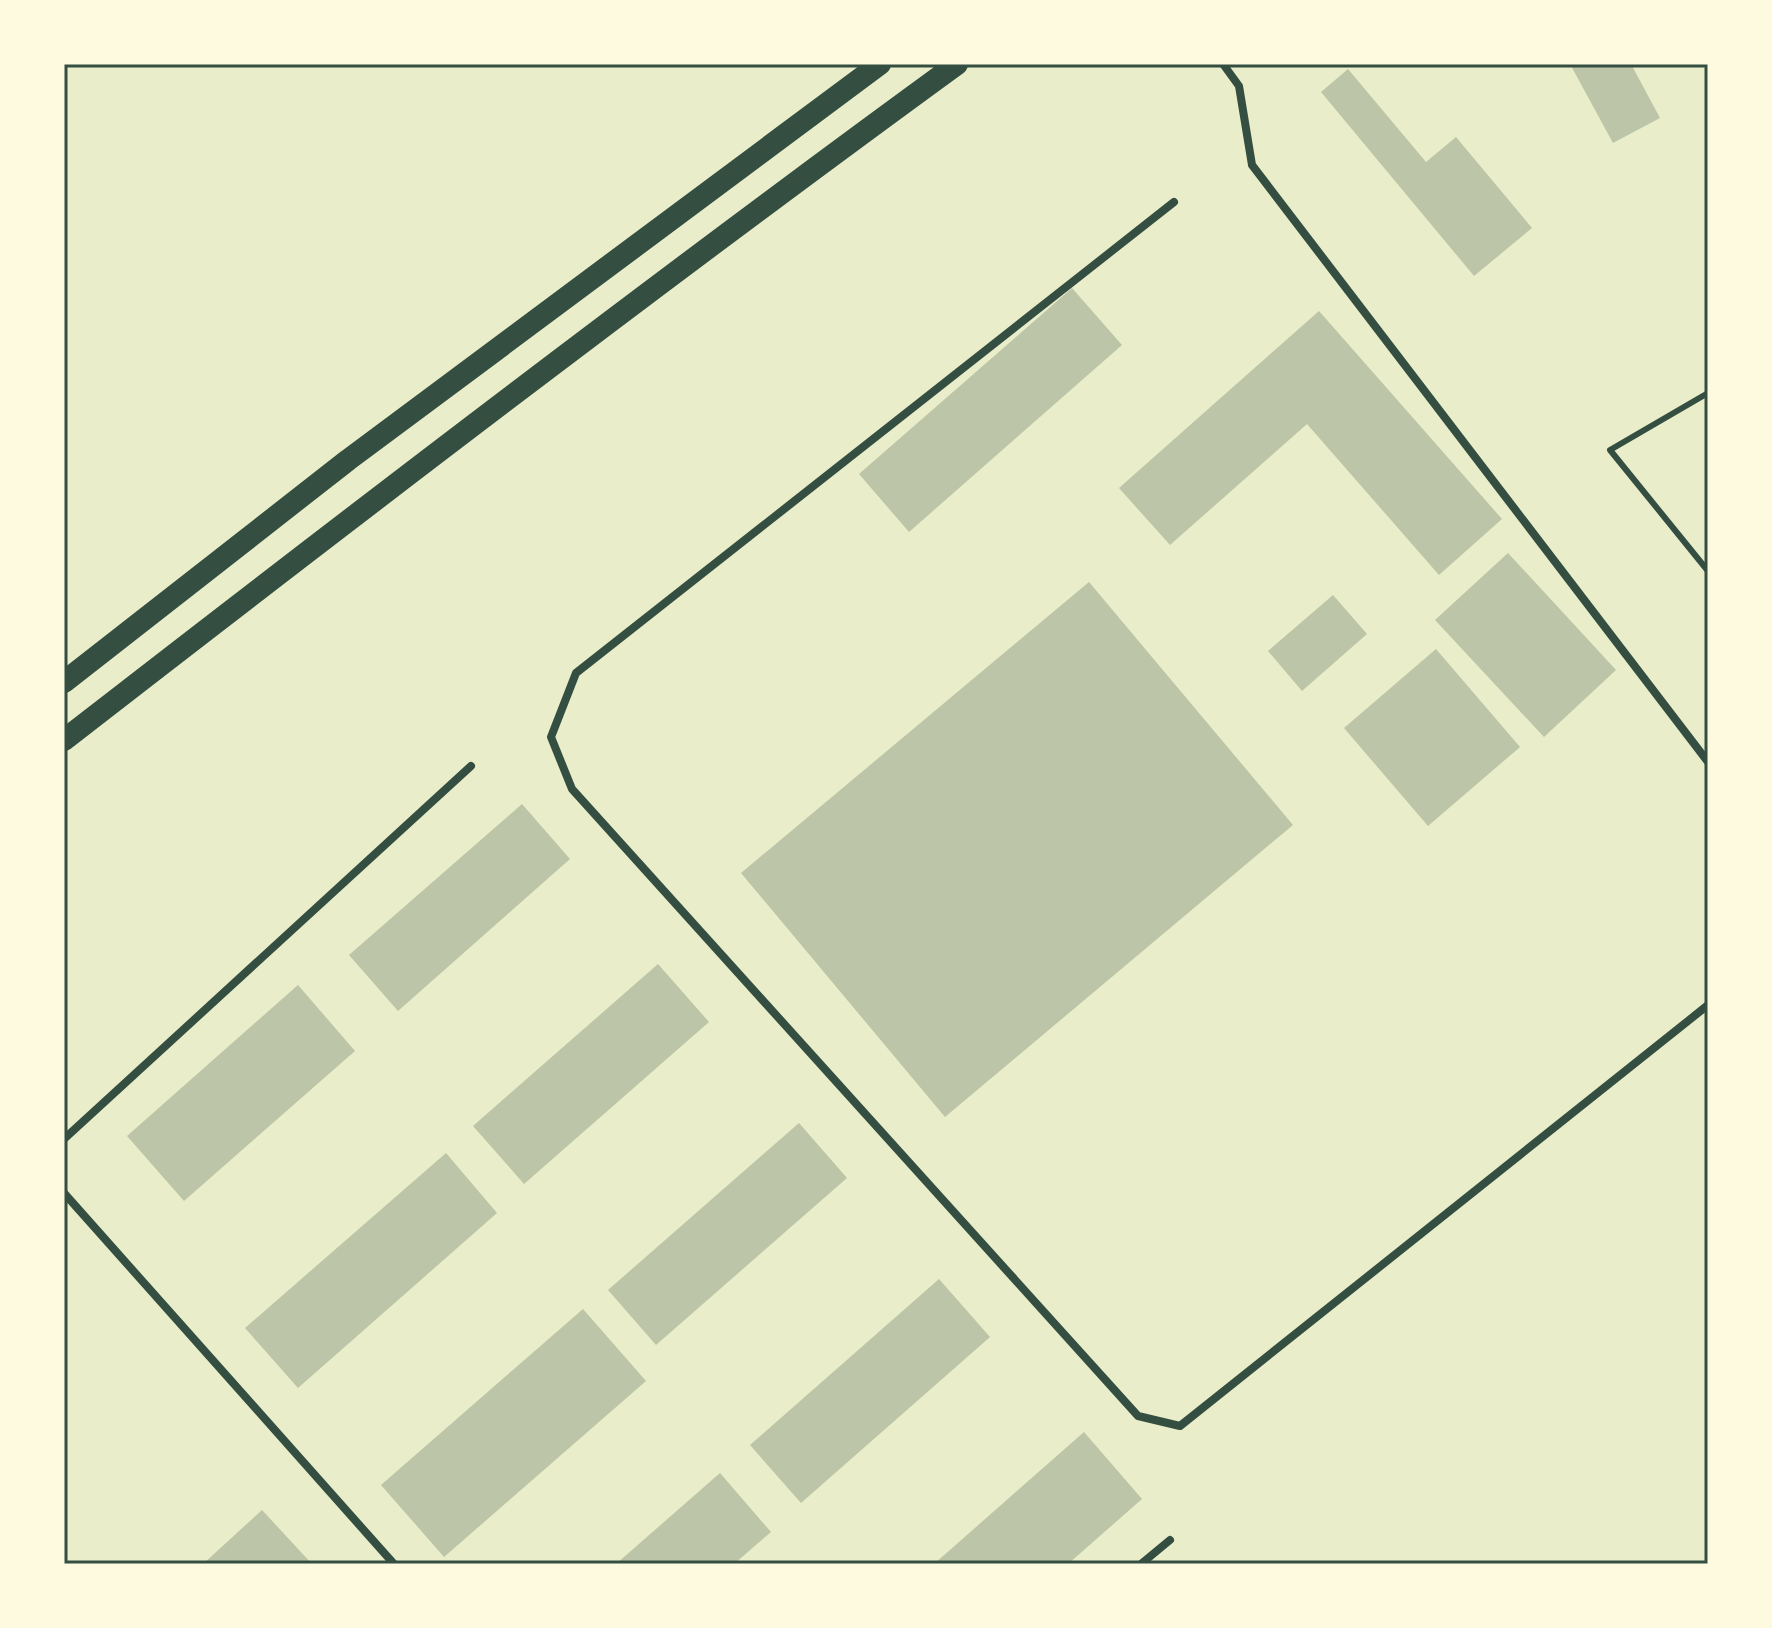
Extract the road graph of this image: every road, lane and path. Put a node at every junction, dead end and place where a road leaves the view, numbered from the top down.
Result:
1 (880, 64) edge
2 (957, 64) edge
3 (1223, 64) edge
4 (1174, 202) dead end
5 (1708, 393) edge
6 (1708, 571) edge
7 (64, 682) edge
8 (64, 740) edge
9 (1708, 762) edge
10 (471, 766) dead end
11 (1708, 1005) edge
12 (64, 1139) edge
13 (64, 1193) edge
14 (1170, 1540) dead end
15 (394, 1564) edge
16 (1141, 1564) edge

1 - 7 highway
2 - 8 highway
3 - 9 street
4 - 11 street
5 - 6 lane
10 - 12 street
13 - 15 street
14 - 16 street

